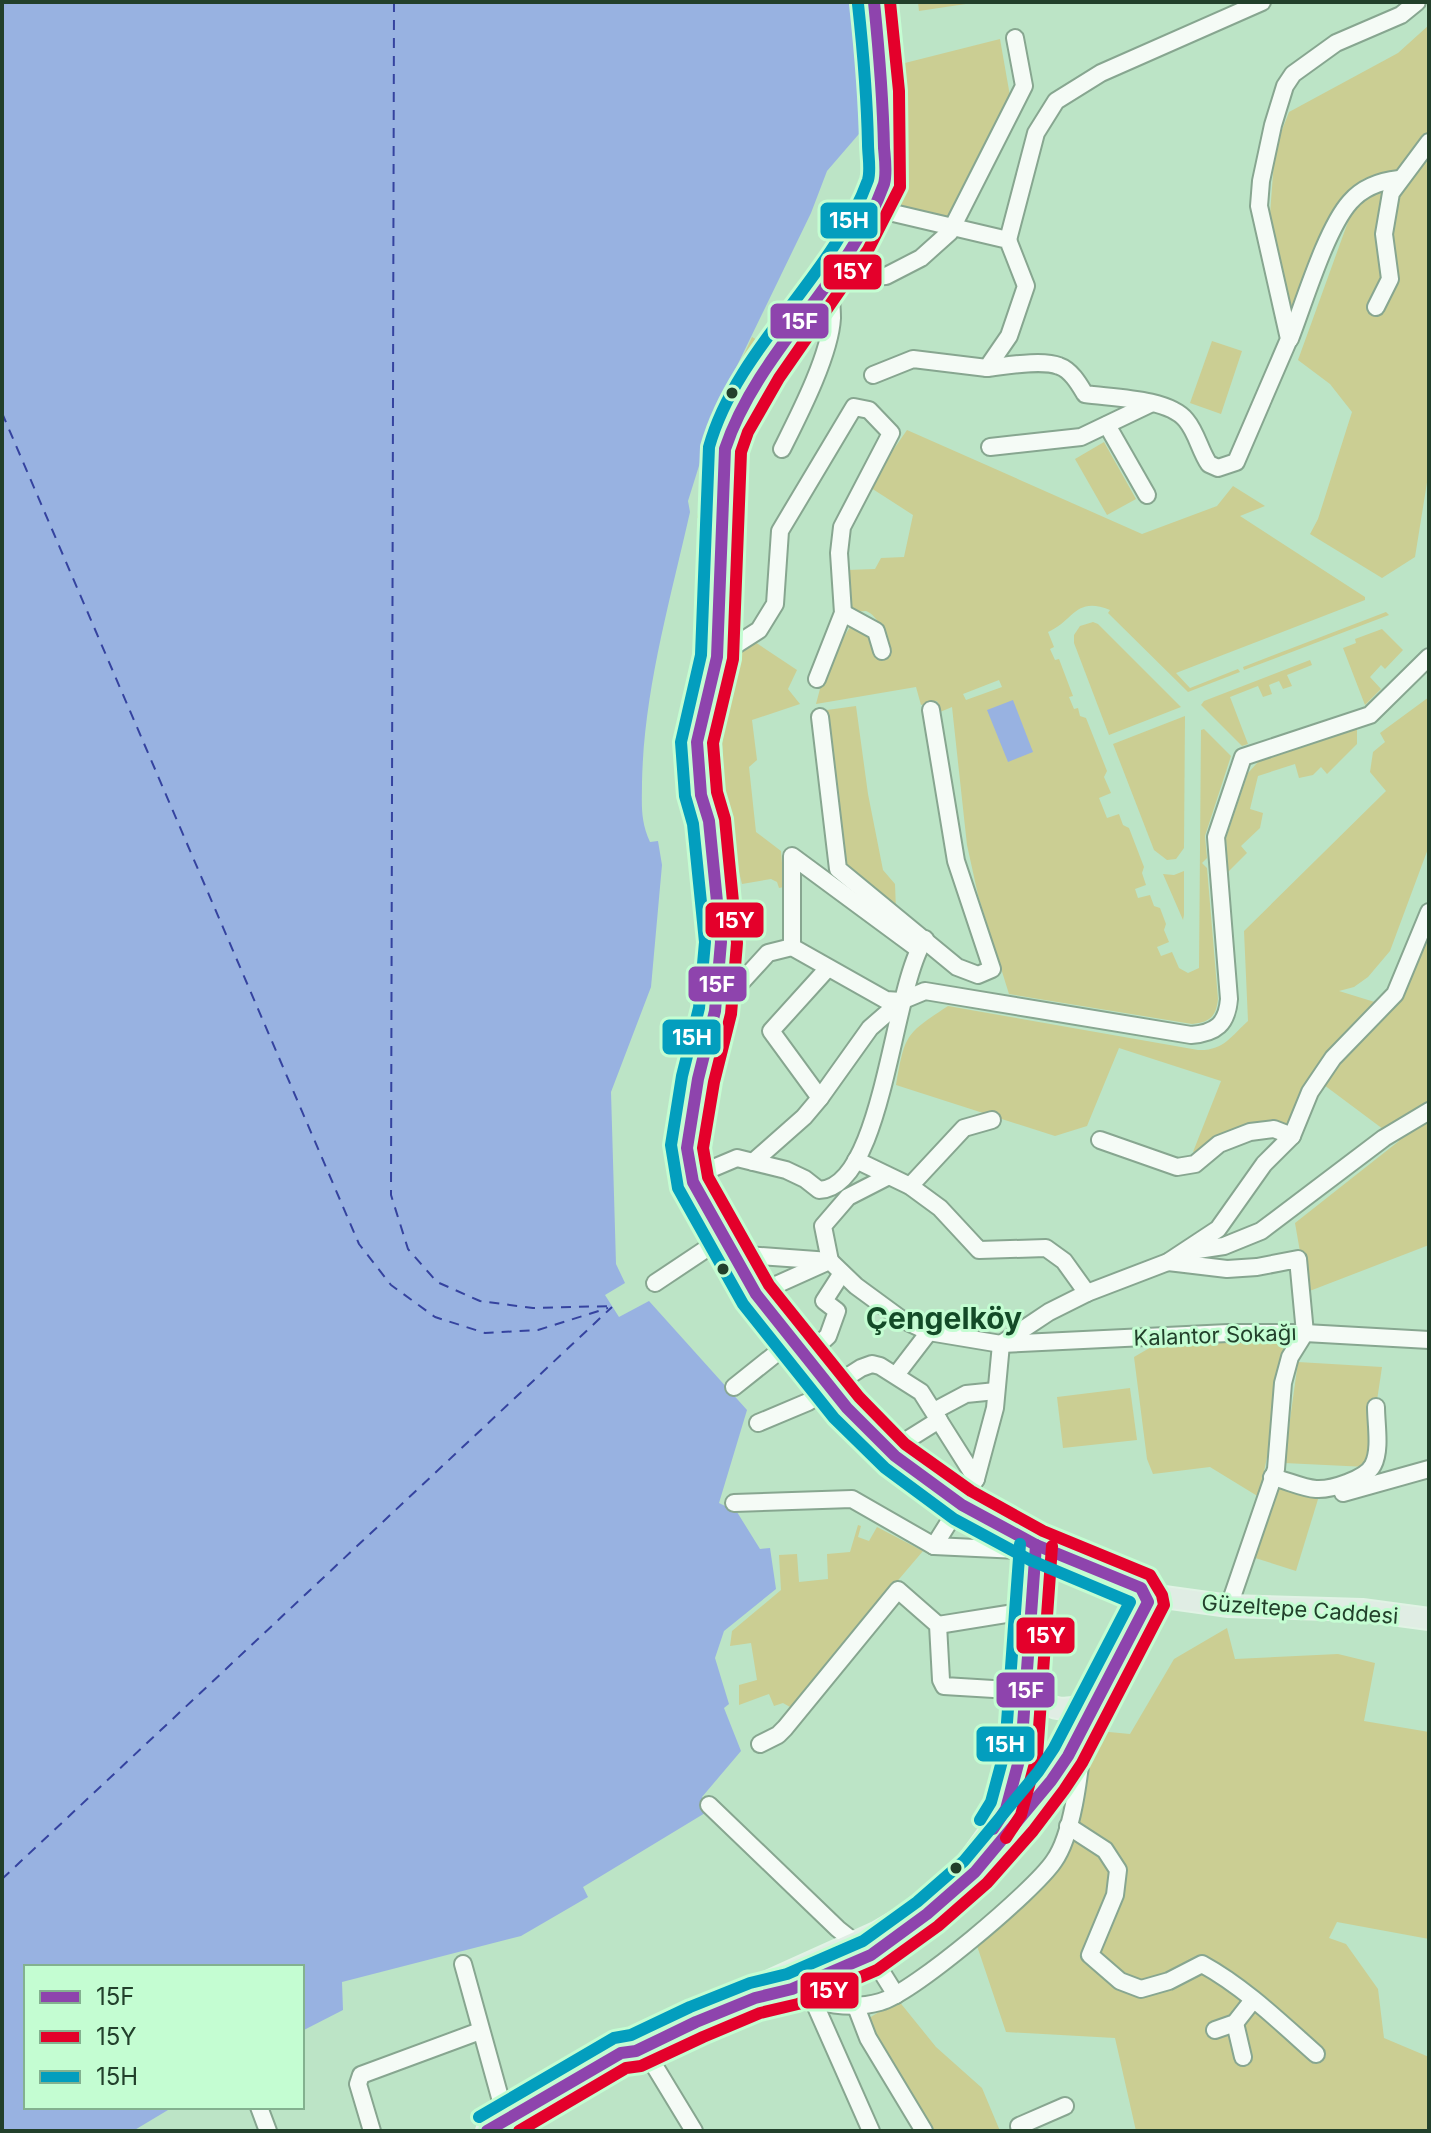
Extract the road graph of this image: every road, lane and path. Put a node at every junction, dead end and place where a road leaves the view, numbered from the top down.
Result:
1 (874, 2) edge
2 (1262, 2) edge
3 (1417, 2) edge
4 (1015, 38) dead end
5 (1429, 142) edge
6 (1399, 179) junction
7 (872, 208) junction
8 (953, 227) junction
9 (1008, 240) junction
10 (830, 279) junction
11 (1376, 307) dead end
12 (1289, 339) junction
13 (987, 368) junction
14 (873, 375) dead end
15 (1151, 403) junction
16 (1107, 425) junction
17 (990, 447) dead end
18 (782, 449) dead end
19 (1147, 495) dead end
20 (843, 613) junction
21 (882, 651) dead end
22 (1429, 657) edge
23 (715, 662) junction
24 (817, 679) dead end
25 (931, 710) dead end
26 (820, 717) dead end
27 (1429, 912) edge
28 (921, 944) junction
29 (792, 947) junction
30 (828, 968) junction
31 (901, 1001) junction
32 (715, 1011) junction
33 (820, 1098) junction
34 (1429, 1111) edge
35 (992, 1120) dead end
36 (1292, 1136) junction
37 (1100, 1140) dead end
38 (856, 1160) junction
39 (753, 1162) junction
40 (692, 1177) junction
41 (887, 1177) junction
42 (910, 1186) junction
43 (728, 1245) junction
44 (1185, 1252) junction
45 (1168, 1262) junction
46 (836, 1267) junction
47 (655, 1283) dead end
48 (1087, 1293) junction
49 (756, 1294) junction
50 (929, 1332) junction
51 (1305, 1333) junction
52 (1429, 1340) edge
53 (1001, 1344) junction
54 (799, 1349) junction
55 (896, 1375) junction
56 (734, 1387) dead end
57 (831, 1388) junction
58 (996, 1391) junction
59 (1376, 1407) dead end
60 (936, 1415) junction
61 (758, 1423) dead end
62 (895, 1456) junction
63 (1429, 1469) edge
64 (1272, 1477) junction
65 (976, 1479) junction
66 (1315, 1489) junction
67 (734, 1503) dead end
68 (962, 1505) junction
69 (1036, 1545) junction
70 (934, 1546) junction
71 (1151, 1596) junction
72 (1229, 1606) junction
73 (1032, 1610) junction
74 (1429, 1619) edge
75 (938, 1625) junction
76 (1026, 1691) junction
77 (1095, 1703) junction
78 (1085, 1722) junction
79 (1024, 1723) junction
80 (1074, 1743) junction
81 (760, 1744) dead end
82 (709, 1805) dead end
83 (1068, 1826) junction
84 (864, 1949) junction
85 (463, 1964) dead end
86 (792, 1989) junction
87 (896, 1995) junction
88 (813, 2000) junction
89 (1253, 2000) junction
90 (855, 2004) junction
91 (1235, 2023) junction
92 (1215, 2030) dead end
93 (480, 2031) junction
94 (643, 2047) junction
95 (621, 2053) junction
96 (1316, 2054) dead end
97 (1243, 2057) dead end
98 (1065, 2106) dead end
99 (260, 2109) edge
100 (506, 2119) junction
101 (268, 2131) edge
102 (372, 2131) edge
103 (487, 2131) edge
104 (694, 2131) edge
105 (871, 2131) edge
106 (924, 2131) edge
107 (1020, 2131) edge

1 - 7 main road
2 - 9 street
3 - 12 street
4 - 8 street
5 - 6 street
6 - 11 street
6 - 12 street
7 - 8 street
7 - 10 main road
8 - 9 street
8 - 10 street
9 - 13 street
10 - 18 street
10 - 23 main road
12 - 15 street
13 - 14 street
13 - 15 street
15 - 16 street
16 - 17 street
16 - 19 street
20 - 21 street
20 - 23 street
20 - 24 street
22 - 31 street
23 - 32 main road
25 - 28 street
26 - 28 street
27 - 36 street
28 - 29 street
28 - 31 street
29 - 30 street
29 - 32 street
30 - 31 street
30 - 33 street
31 - 33 street
31 - 38 street
32 - 40 main road
33 - 39 street
34 - 44 street
35 - 42 street
36 - 37 street
36 - 44 street
38 - 39 street
38 - 41 street
39 - 40 street
40 - 43 main road, Güzeltepe Caddesi
41 - 42 street
41 - 46 street
42 - 48 street
43 - 46 street
43 - 47 street
43 - 49 main road, Güzeltepe Caddesi
44 - 45 street
45 - 48 street
45 - 51 street
46 - 49 street
46 - 50 street, Kalantor Sokağı
46 - 54 street
48 - 53 street
49 - 54 main road, Güzeltepe Caddesi
50 - 53 street, Kalantor Sokağı
50 - 55 street
51 - 52 street, Kalantor Sokağı
51 - 53 street, Kalantor Sokağı
51 - 64 street
53 - 58 street
54 - 56 street
54 - 57 main road, Güzeltepe Caddesi
55 - 57 street
55 - 60 street
57 - 61 street
57 - 62 main road, Güzeltepe Caddesi
58 - 60 street
58 - 65 street
59 - 66 street
60 - 62 street
60 - 65 street
62 - 68 main road, Güzeltepe Caddesi
63 - 66 street
64 - 66 street
64 - 72 street
65 - 68 street
67 - 70 street
68 - 69 main road, Güzeltepe Caddesi
68 - 70 street
69 - 70 street
69 - 71 main road, Güzeltepe Caddesi
69 - 73 main road
71 - 72 main road, Güzeltepe Caddesi
71 - 77 main road
72 - 74 main road, Güzeltepe Caddesi
73 - 75 street
73 - 76 main road
75 - 76 street
75 - 81 street
76 - 77 main road
76 - 79 main road
77 - 78 main road
78 - 80 main road
78 - 83 street
79 - 80 main road
79 - 84 main road
80 - 84 main road
82 - 84 street
83 - 87 street
83 - 89 street
84 - 86 main road
84 - 87 street
84 - 95 main road
85 - 93 street
86 - 88 street
86 - 94 main road
87 - 90 street
88 - 90 street
88 - 105 street
89 - 91 street
89 - 96 street
90 - 106 street
91 - 92 street
91 - 97 street
93 - 100 street
93 - 102 street
94 - 95 main road
94 - 104 street
95 - 100 main road
98 - 107 street
99 - 101 street
100 - 103 main road

